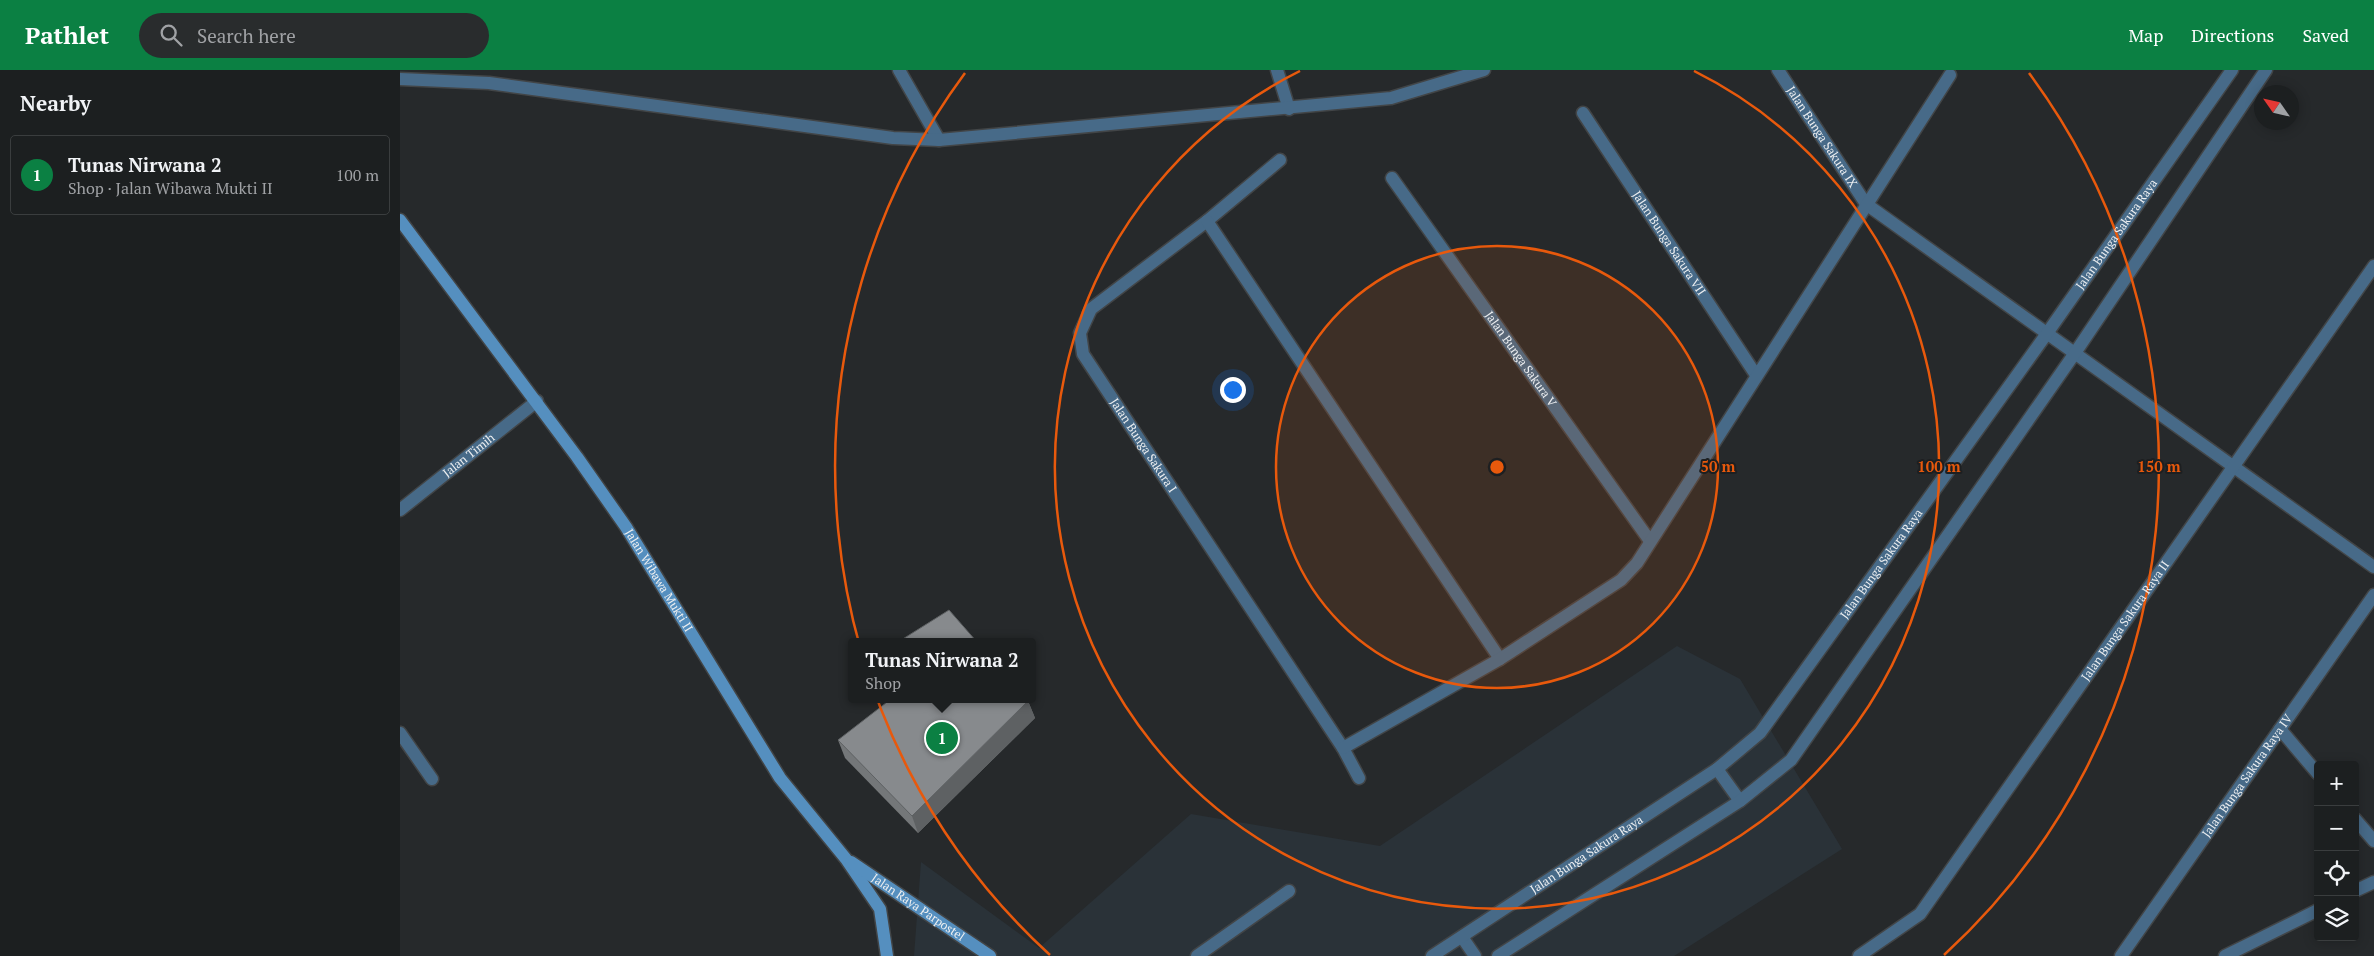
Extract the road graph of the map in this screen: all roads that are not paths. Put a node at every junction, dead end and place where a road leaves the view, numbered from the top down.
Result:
1 (899, 70) edge
2 (1277, 70) edge
3 (1484, 70) edge
4 (1778, 70) edge
5 (2232, 70) edge
6 (2266, 70) edge
7 (1950, 75) dead end
8 (400, 79) edge
9 (1289, 109) junction
10 (1583, 113) dead end
11 (939, 140) junction
12 (1280, 160) dead end
13 (1392, 178) dead end
14 (1866, 204) junction
15 (400, 220) edge
16 (1207, 221) junction
17 (2374, 266) edge
18 (2048, 332) junction
19 (2075, 353) junction
20 (1756, 375) junction
21 (537, 401) junction
22 (2234, 468) junction
23 (400, 510) edge
24 (1650, 541) junction
25 (2374, 567) edge
26 (2374, 595) edge
27 (1500, 659) junction
28 (2280, 730) junction
29 (400, 733) edge
30 (1343, 748) junction
31 (1717, 769) junction
32 (2314, 769) edge
33 (1359, 778) dead end
34 (432, 779) dead end
35 (1740, 801) junction
36 (2359, 824) edge
37 (2374, 841) edge
38 (846, 858) junction
39 (2374, 882) edge
40 (2359, 889) edge
41 (1289, 891) dead end
42 (2314, 912) edge
43 (1462, 938) junction
44 (887, 956) edge
45 (990, 956) edge
46 (1197, 956) edge
47 (1432, 956) edge
48 (1475, 956) edge
49 (1498, 956) edge
50 (1859, 956) edge
51 (2121, 956) edge
52 (2225, 956) edge

1 - 11 street
2 - 9 street
3 - 9 street
4 - 14 street, Jalan Bunga Sakura IX
5 - 18 street, Jalan Bunga Sakura Raya
6 - 19 street
7 - 14 street
8 - 11 street
9 - 11 street
10 - 20 street, Jalan Bunga Sakura VII
12 - 16 street, Jalan Bunga Sakura I
13 - 24 street, Jalan Bunga Sakura V
14 - 18 street
14 - 20 street
15 - 21 main road, Jalan Wibawa Mukti II
16 - 27 street
16 - 30 street, Jalan Bunga Sakura I
17 - 22 street, Jalan Bunga Sakura Raya II
18 - 19 street
18 - 31 street, Jalan Bunga Sakura Raya
19 - 22 street
19 - 35 street
20 - 24 street
21 - 23 street, Jalan Timih
21 - 38 main road, Jalan Wibawa Mukti II
22 - 25 street
22 - 50 street, Jalan Bunga Sakura Raya II
24 - 27 street
26 - 28 street, Jalan Bunga Sakura Raya IV
27 - 30 street
28 - 32 street
28 - 51 street, Jalan Bunga Sakura Raya IV
29 - 34 street
30 - 33 street, Jalan Bunga Sakura I
31 - 35 street
31 - 43 street, Jalan Bunga Sakura Raya
35 - 49 street
36 - 37 street
38 - 44 main road, Jalan Wibawa Mukti II
38 - 45 main road, Jalan Raya Parpostel
39 - 40 street
41 - 46 street
42 - 52 street
43 - 47 street, Jalan Bunga Sakura Raya
43 - 48 street

